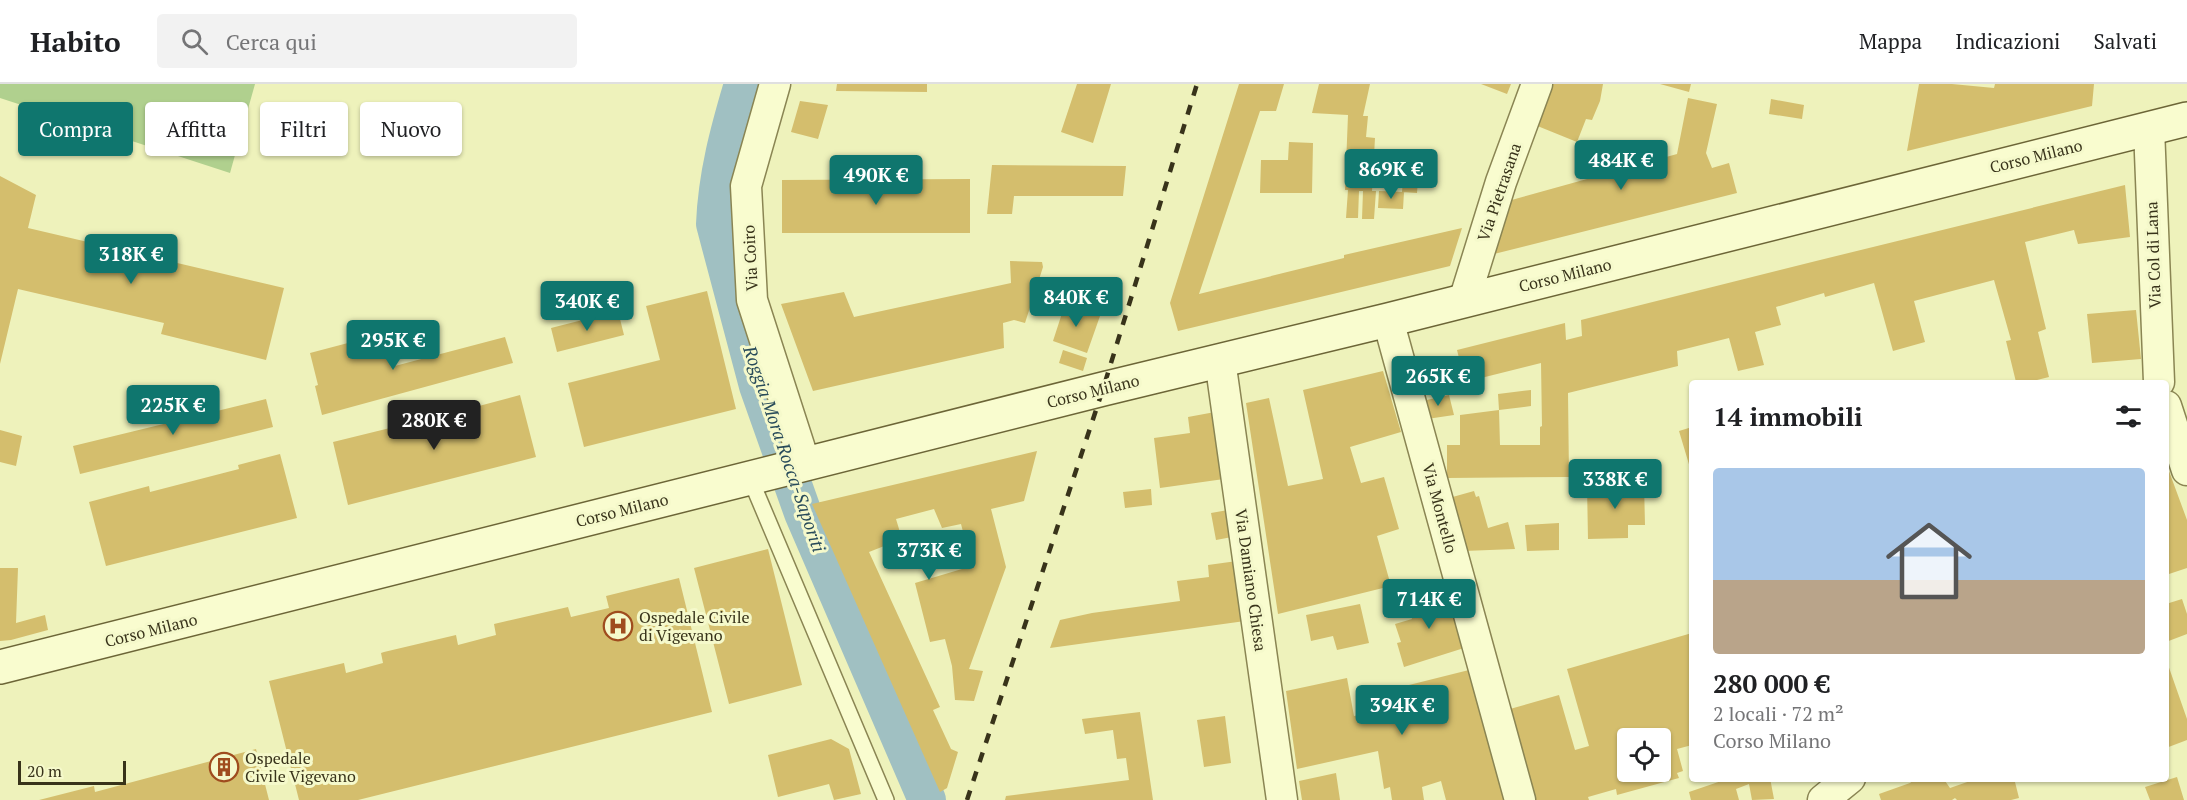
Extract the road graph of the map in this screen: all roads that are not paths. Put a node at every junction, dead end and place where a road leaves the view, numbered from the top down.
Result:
1 (775, 84) edge
2 (1537, 84) edge
3 (2187, 119) edge
4 (2149, 128) junction
5 (1464, 301) junction
6 (1388, 320) junction
7 (1220, 360) junction
8 (2159, 380) edge
9 (2169, 425) edge
10 (803, 465) junction
11 (2187, 470) edge
12 (751, 478) junction
13 (0, 667) edge
14 (1851, 786) edge
15 (885, 800) edge
16 (1282, 800) edge
17 (1520, 800) edge
18 (1823, 800) edge

1 - 10 street, Via Coiro
2 - 5 street, Via Pietrasana
3 - 4 street, Corso Milano
4 - 5 street, Corso Milano
4 - 8 street, Via Col di Lana
5 - 6 street, Corso Milano
6 - 7 street, Corso Milano
6 - 17 street, Via Montello
7 - 10 street, Corso Milano
7 - 16 street, Via Damiano Chiesa
9 - 11 street
10 - 12 street, Corso Milano
12 - 13 street, Corso Milano
12 - 15 lane
14 - 18 street

